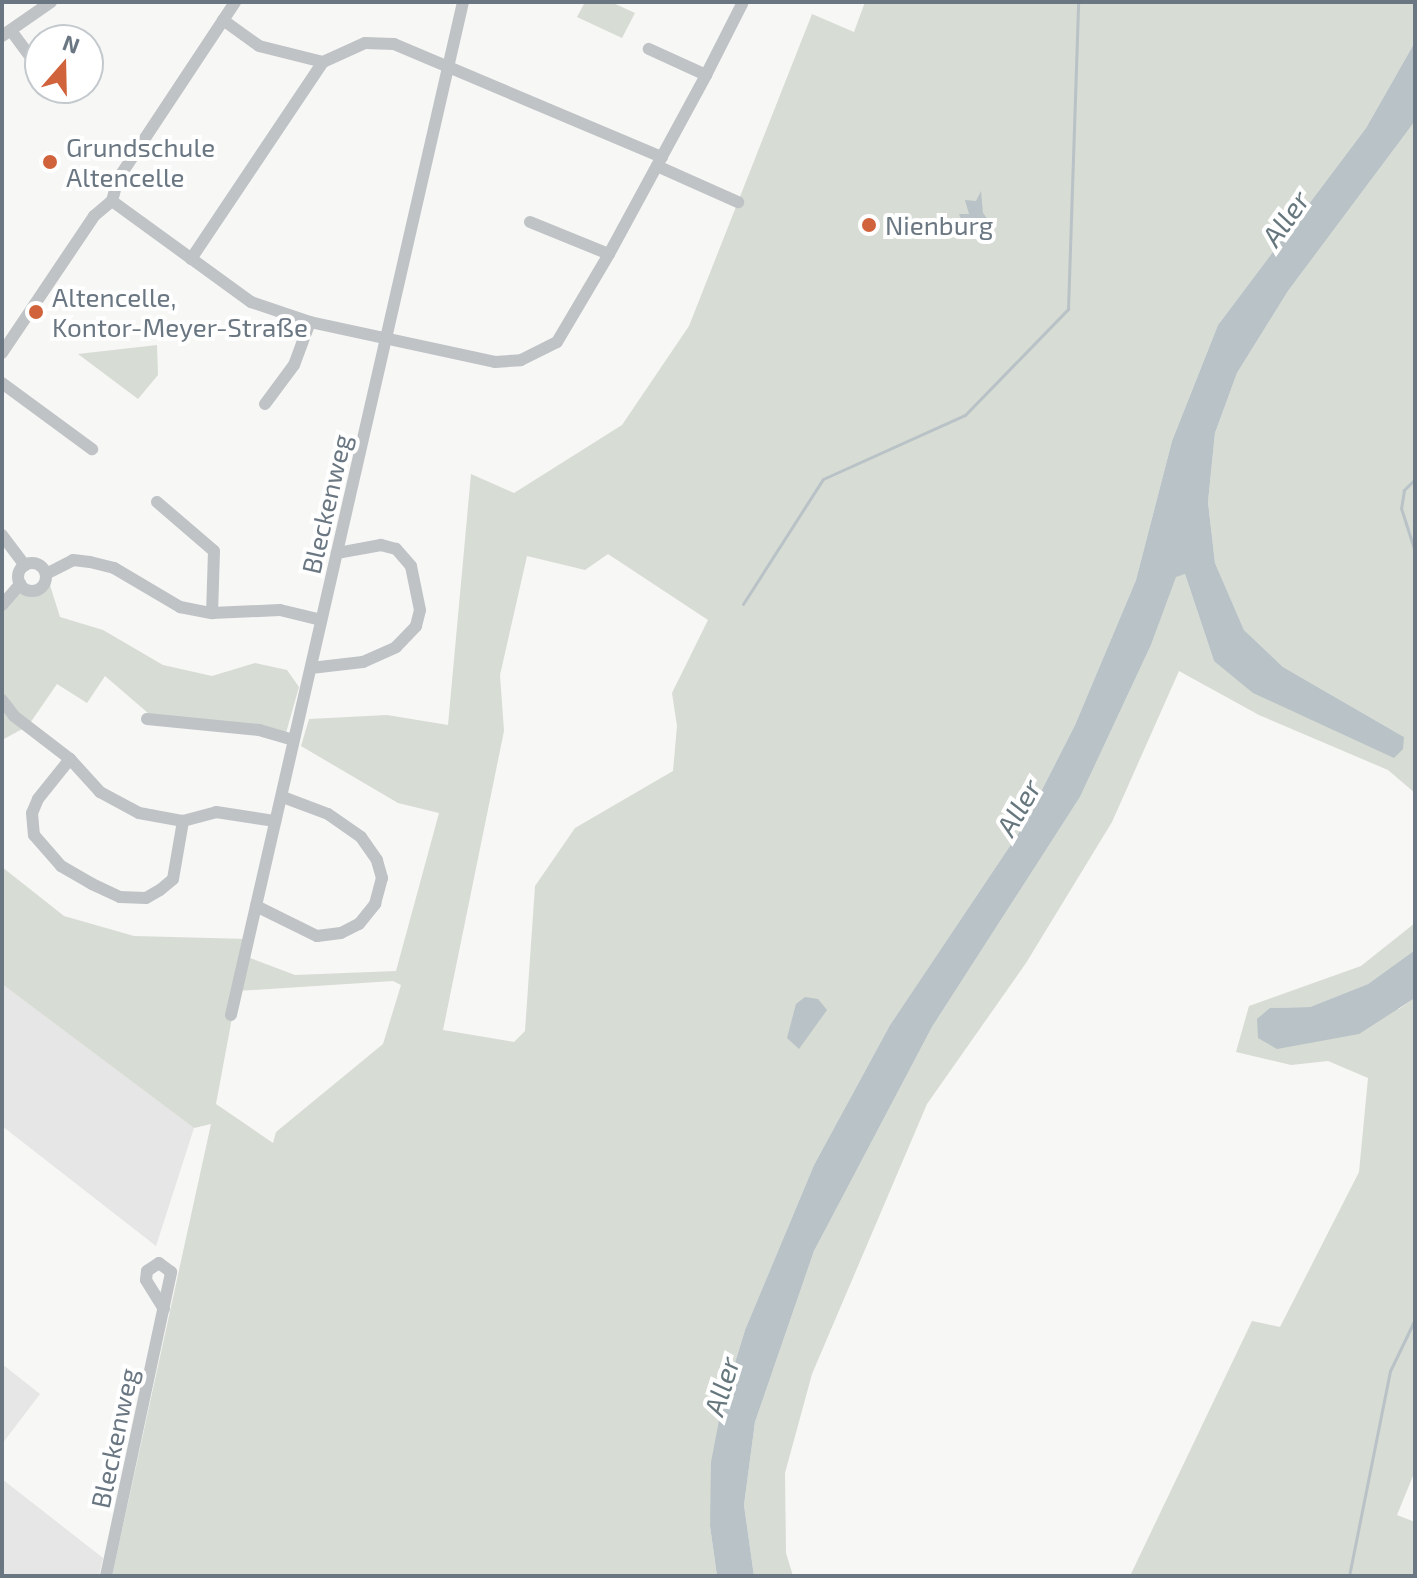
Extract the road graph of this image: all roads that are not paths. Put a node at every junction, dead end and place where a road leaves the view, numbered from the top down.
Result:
1 (51, 2) edge
2 (235, 2) edge
3 (463, 2) edge
4 (742, 4) dead end
5 (223, 20) junction
6 (7, 34) edge
7 (649, 49) dead end
8 (24, 52) edge
9 (323, 62) junction
10 (448, 66) junction
11 (706, 75) junction
12 (659, 161) junction
13 (112, 201) junction
14 (738, 202) dead end
15 (530, 222) dead end
16 (609, 254) junction
17 (191, 259) junction
18 (310, 322) junction
19 (389, 337) junction
20 (2, 353) edge
21 (2, 383) edge
22 (265, 404) dead end
23 (92, 449) dead end
24 (157, 502) dead end
25 (2, 535) edge
26 (337, 553) junction
27 (25, 565) junction
28 (46, 574) junction
29 (20, 584) junction
30 (2, 605) edge
31 (212, 613) junction
32 (321, 620) junction
33 (311, 668) junction
34 (2, 700) edge
35 (147, 719) dead end
36 (293, 740) junction
37 (70, 759) junction
38 (283, 797) junction
39 (183, 821) junction
40 (275, 821) junction
41 (256, 906) junction
42 (231, 1015) dead end
43 (164, 1309) junction
44 (106, 1576) edge

1 - 6 street
2 - 5 street
3 - 10 street, Bleckenweg
4 - 11 street
5 - 9 street
5 - 13 street
6 - 8 street
7 - 11 street
9 - 10 street
9 - 17 street
10 - 12 street
10 - 19 street, Bleckenweg
11 - 12 street
12 - 14 street
12 - 16 street
13 - 17 street
13 - 20 street
15 - 16 street
16 - 19 street
17 - 18 street
18 - 19 street
18 - 22 street
19 - 26 street, Bleckenweg
21 - 23 street
24 - 31 street
25 - 27 street
26 - 32 street, Bleckenweg
26 - 33 street
27 - 28 street
27 - 29 street
28 - 29 street
28 - 31 street
29 - 30 street
31 - 32 street
32 - 33 street, Bleckenweg
33 - 36 street, Bleckenweg
34 - 37 street
35 - 36 street
36 - 38 street, Bleckenweg
37 - 39 street
37 - 39 street
38 - 40 street, Bleckenweg
38 - 41 street
39 - 40 street
40 - 41 street, Bleckenweg
41 - 42 street, Bleckenweg
43 - 43 street, Bleckenweg
43 - 44 street, Bleckenweg

